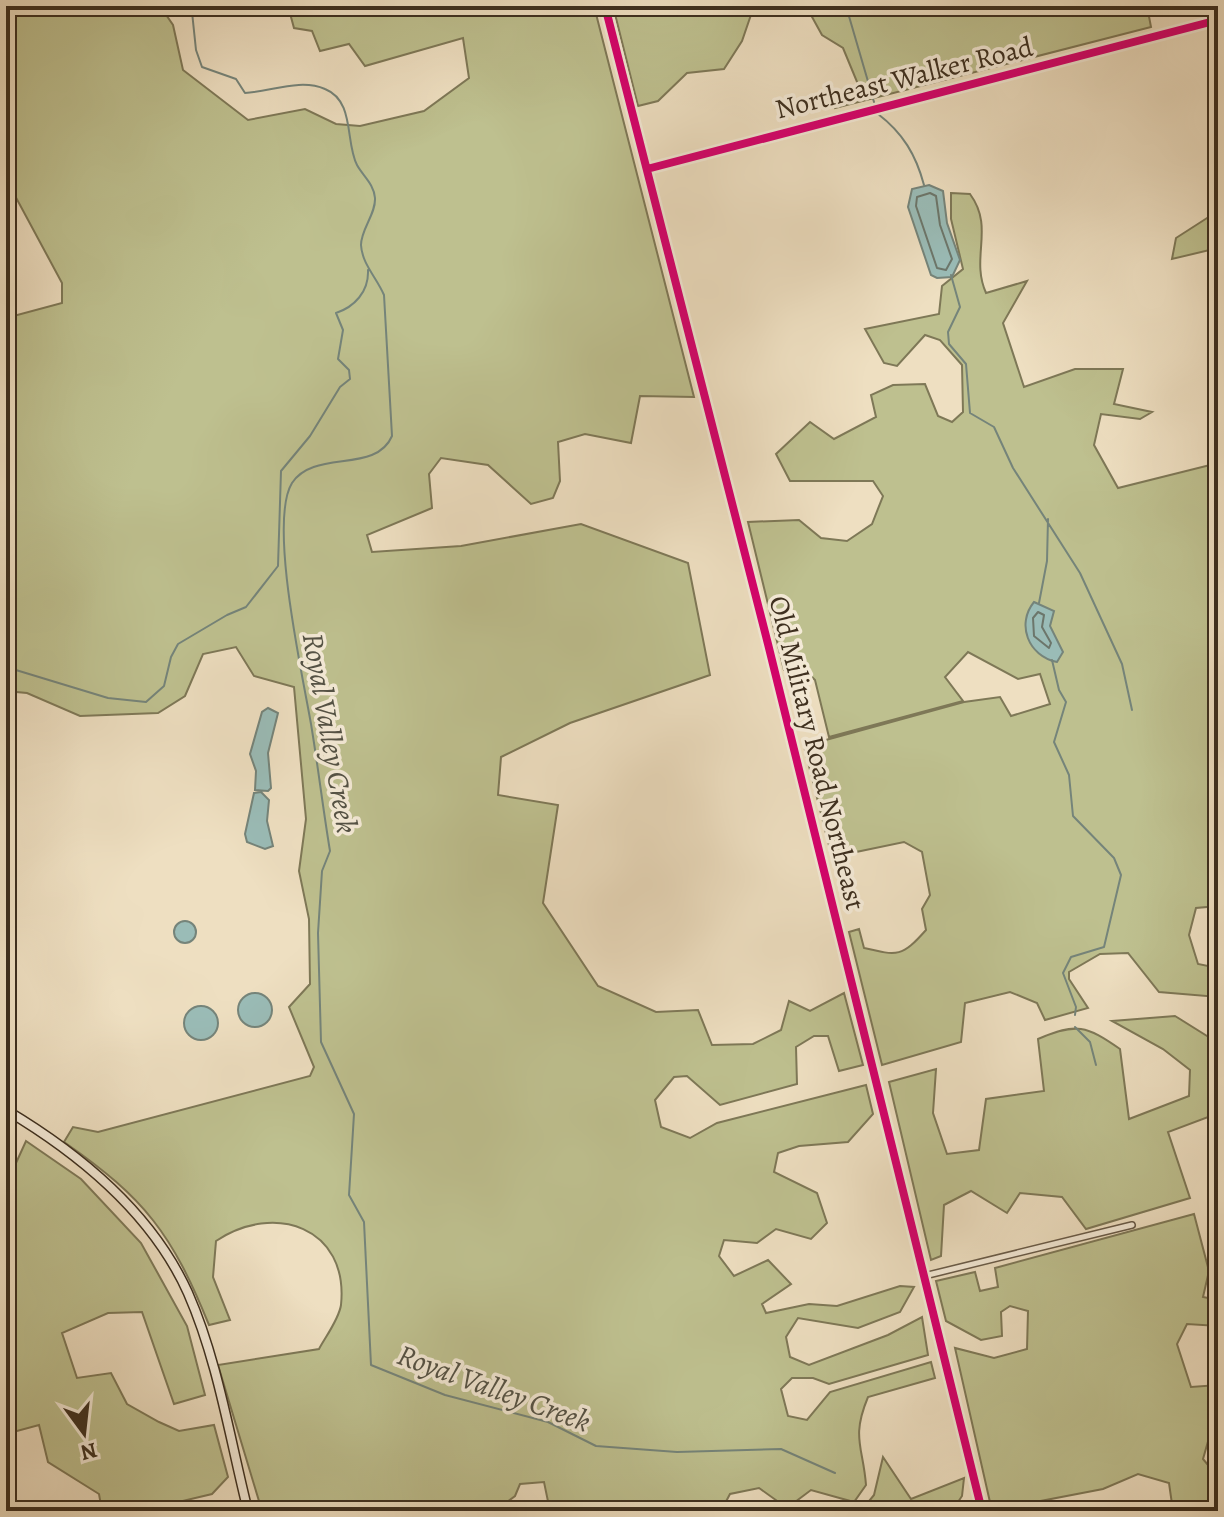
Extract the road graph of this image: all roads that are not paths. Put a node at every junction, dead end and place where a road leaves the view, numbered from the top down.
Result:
1 (605, 6) edge
2 (1218, 20) edge
3 (647, 169) junction
4 (6, 1110) edge
5 (1132, 1225) dead end
6 (924, 1276) junction
7 (248, 1511) edge
8 (982, 1511) edge

1 - 3 street, Old Military Road Northeast
2 - 3 street, Northeast Walker Road
3 - 6 street, Old Military Road Northeast
4 - 7 main road
5 - 6 street
6 - 8 street, Old Military Road Northeast

